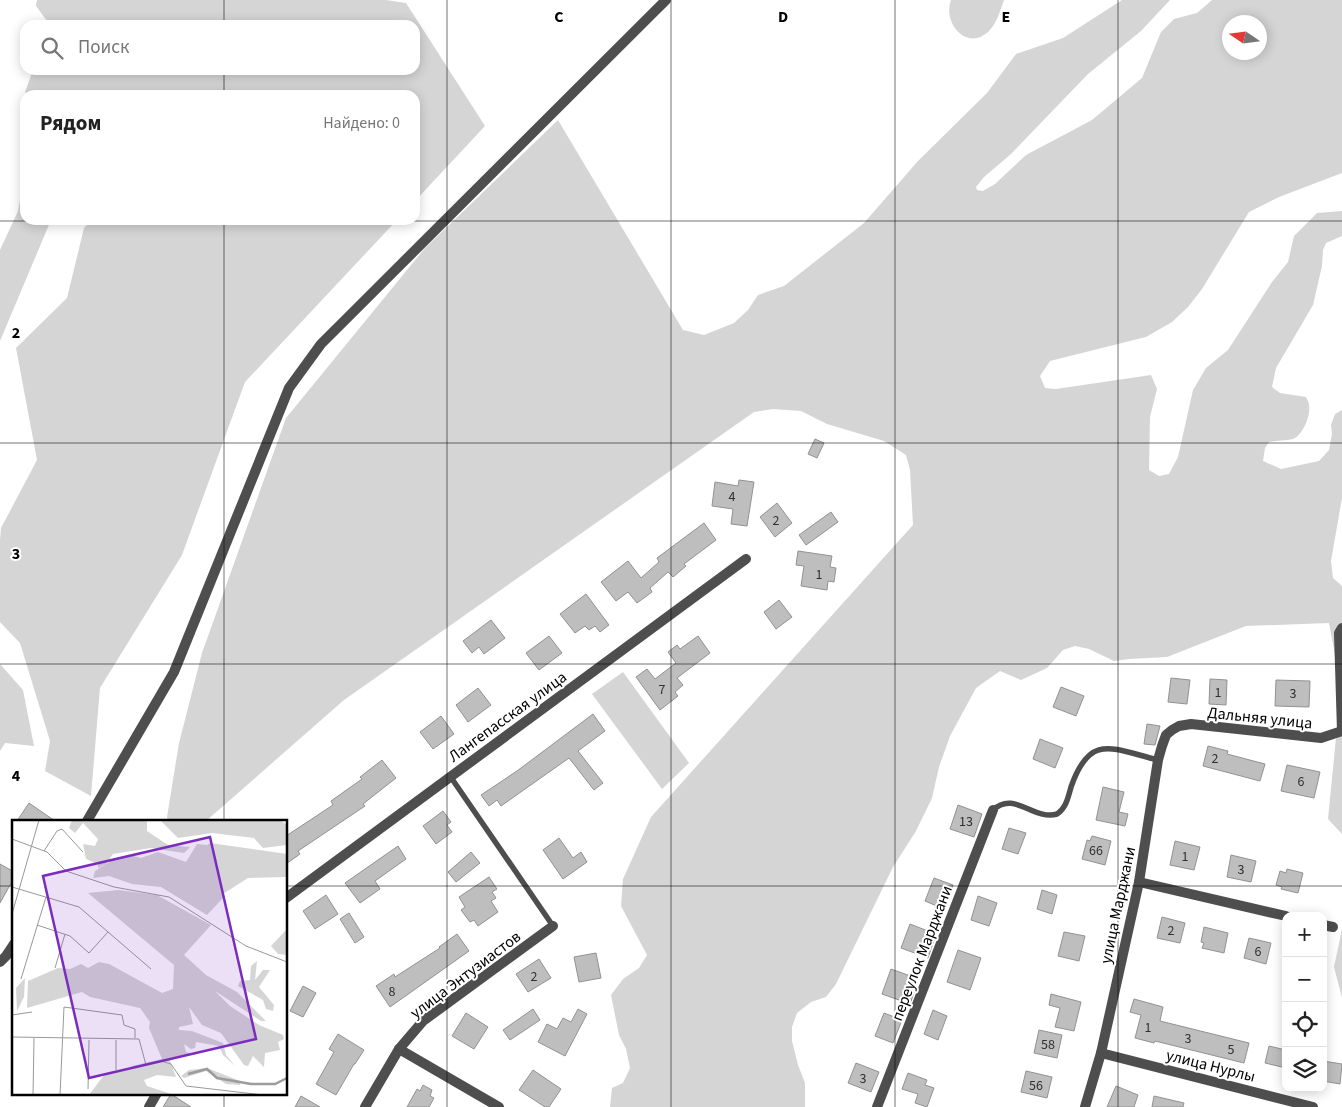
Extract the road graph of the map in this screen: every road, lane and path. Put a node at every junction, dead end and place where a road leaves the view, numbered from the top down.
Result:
1 (666, 0) edge
2 (746, 559) dead end
3 (1342, 628) edge
4 (1191, 724) joint
5 (1158, 760) junction
6 (450, 776) junction
7 (993, 810) joint
8 (88, 820) edge
9 (1139, 882) junction
10 (288, 897) edge
11 (1282, 915) edge
12 (553, 926) joint
13 (12, 947) edge
14 (0, 962) edge
15 (399, 1049) junction
16 (1101, 1053) junction
17 (156, 1094) edge
18 (149, 1107) edge
19 (365, 1107) edge
20 (499, 1107) edge
21 (877, 1107) edge
22 (1085, 1107) edge
23 (1313, 1107) edge

1 - 8 street
2 - 6 street, Лангепасская улица
3 - 4 street, Дальняя улица
4 - 5 street, улица Марджани
5 - 7 lane
5 - 9 street, улица Марджани
6 - 10 street, Лангепасская улица
6 - 12 lane
7 - 21 street, переулок Марджани
9 - 11 street
9 - 16 street, улица Марджани
12 - 15 street, улица Энтузиастов
13 - 14 street
15 - 19 street, улица Энтузиастов
15 - 20 street
16 - 22 street, улица Марджани
16 - 23 street, улица Нурлы
17 - 18 street

